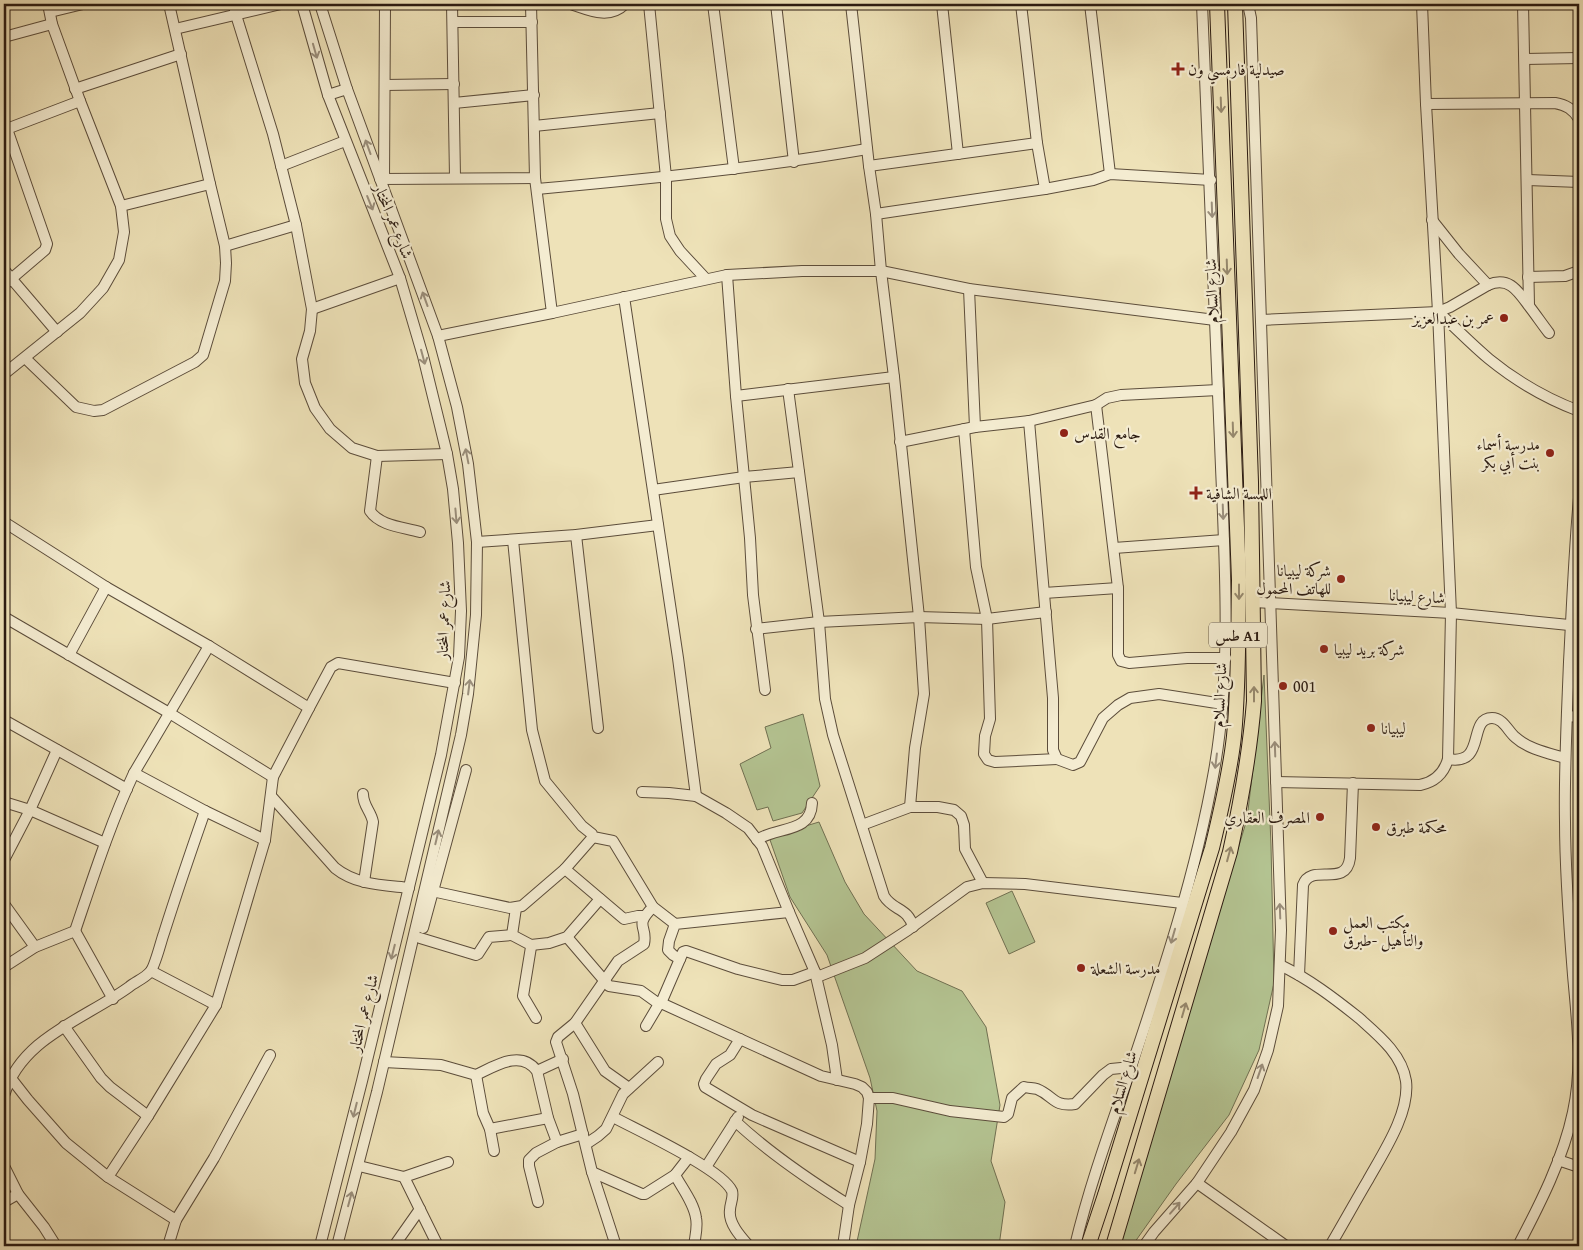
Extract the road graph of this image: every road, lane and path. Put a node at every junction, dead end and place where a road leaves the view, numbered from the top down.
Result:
1 (83, 4) edge
2 (169, 4) edge
3 (234, 4) edge
4 (281, 4) edge
5 (302, 4) edge
6 (320, 4) edge
7 (385, 4) edge
8 (452, 4) edge
9 (531, 4) edge
10 (570, 4) edge
11 (625, 4) edge
12 (649, 4) edge
13 (713, 4) edge
14 (776, 4) edge
15 (851, 4) edge
16 (942, 4) edge
17 (1021, 4) edge
18 (1090, 4) edge
19 (1202, 4) edge
20 (1217, 4) edge
21 (1235, 4) edge
22 (1248, 4) edge
23 (1422, 4) edge
24 (1524, 4) edge
25 (49, 8) edge
26 (236, 15) junction
27 (453, 22) junction
28 (532, 22) junction
29 (52, 24) junction
30 (175, 29) junction
31 (4, 37) edge
32 (181, 54) junction
33 (1579, 58) edge
34 (1525, 59) junction
35 (454, 84) junction
36 (385, 85) junction
37 (75, 89) junction
38 (347, 89) junction
39 (328, 95) junction
40 (534, 96) junction
41 (80, 101) junction
42 (454, 103) junction
43 (1526, 103) junction
44 (1426, 104) junction
45 (660, 113) junction
46 (1579, 119) edge
47 (534, 126) junction
48 (5, 129) edge
49 (345, 141) junction
50 (1037, 143) junction
51 (867, 149) junction
52 (958, 154) junction
53 (794, 162) junction
54 (281, 166) junction
55 (869, 166) junction
56 (734, 169) junction
57 (1110, 174) junction
58 (455, 177) junction
59 (666, 177) junction
60 (535, 178) junction
61 (382, 179) junction
62 (1211, 180) junction
63 (1528, 180) junction
64 (1579, 182) edge
65 (210, 184) junction
66 (537, 189) junction
67 (1045, 189) junction
68 (120, 206) junction
69 (876, 214) junction
70 (1432, 220) junction
71 (296, 225) junction
72 (225, 246) junction
73 (4, 270) edge
74 (881, 271) junction
75 (1579, 271) edge
76 (727, 275) junction
77 (1528, 277) junction
78 (400, 278) junction
79 (706, 279) junction
80 (8, 282) edge
81 (1488, 285) junction
82 (969, 288) junction
83 (624, 297) junction
84 (1529, 306) junction
85 (312, 309) junction
86 (1438, 312) junction
87 (552, 313) junction
88 (1215, 320) junction
89 (1261, 320) junction
90 (58, 332) junction
91 (1548, 333) dead end
92 (438, 336) junction
93 (25, 358) junction
94 (4, 374) edge
95 (894, 377) junction
96 (788, 389) junction
97 (1218, 390) junction
98 (736, 396) junction
99 (1096, 405) junction
100 (1579, 411) edge
101 (1029, 421) junction
102 (975, 427) junction
103 (964, 429) junction
104 (900, 442) junction
105 (447, 454) junction
106 (377, 456) junction
107 (799, 472) junction
108 (744, 477) junction
109 (653, 490) junction
110 (1579, 498) edge
111 (4, 522) edge
112 (658, 525) junction
113 (420, 532) dead end
114 (576, 536) junction
115 (513, 540) junction
116 (1224, 540) junction
117 (477, 542) junction
118 (1114, 548) junction
119 (106, 587) junction
120 (1118, 588) junction
121 (1044, 593) junction
122 (1253, 602) junction
123 (1270, 603) junction
124 (1046, 612) junction
125 (1451, 613) junction
126 (4, 617) edge
127 (919, 617) junction
128 (987, 619) junction
129 (819, 622) junction
130 (1575, 626) edge
131 (756, 629) junction
132 (209, 646) junction
133 (69, 655) junction
134 (1226, 658) junction
135 (455, 683) junction
136 (765, 690) dead end
137 (1223, 704) junction
138 (309, 708) junction
139 (170, 714) junction
140 (1567, 716) junction
141 (1579, 717) edge
142 (4, 720) edge
143 (598, 728) dead end
144 (57, 750) junction
145 (1565, 758) junction
146 (1056, 759) junction
147 (1448, 759) junction
148 (466, 770) dead end
149 (134, 773) junction
150 (273, 777) junction
151 (1276, 782) junction
152 (1353, 783) junction
153 (127, 789) junction
154 (642, 792) dead end
155 (363, 794) dead end
156 (271, 796) junction
157 (696, 796) junction
158 (4, 802) edge
159 (812, 803) dead end
160 (910, 808) junction
161 (30, 810) junction
162 (205, 810) junction
163 (862, 825) junction
164 (593, 837) junction
165 (265, 840) junction
166 (757, 840) junction
167 (105, 842) junction
168 (4, 860) edge
169 (565, 869) junction
170 (364, 882) junction
171 (983, 883) junction
172 (409, 888) junction
173 (432, 891) junction
174 (600, 899) junction
175 (1182, 903) junction
176 (4, 904) edge
177 (653, 907) junction
178 (516, 908) junction
179 (789, 912) junction
180 (644, 916) junction
181 (675, 924) junction
182 (913, 927) junction
183 (75, 931) junction
184 (398, 932) junction
185 (512, 935) junction
186 (417, 936) junction
187 (566, 937) junction
188 (530, 945) junction
189 (35, 947) junction
190 (680, 959) junction
191 (1280, 965) junction
192 (4, 967) edge
193 (151, 971) junction
194 (816, 974) junction
195 (1299, 975) junction
196 (605, 981) junction
197 (113, 999) junction
198 (660, 1003) junction
199 (216, 1005) junction
200 (1578, 1010) edge
201 (536, 1018) dead end
202 (575, 1023) junction
203 (64, 1026) junction
204 (646, 1026) dead end
205 (740, 1039) junction
206 (270, 1055) dead end
207 (563, 1059) junction
208 (387, 1062) junction
209 (658, 1062) dead end
210 (1131, 1067) junction
211 (537, 1071) junction
212 (476, 1075) junction
213 (10, 1076) junction
214 (837, 1080) junction
215 (630, 1088) junction
216 (4, 1096) edge
217 (869, 1098) junction
218 (744, 1111) junction
219 (148, 1116) junction
220 (613, 1117) junction
221 (548, 1118) junction
222 (735, 1120) junction
223 (490, 1129) junction
224 (584, 1139) junction
225 (557, 1142) junction
226 (494, 1151) dead end
227 (689, 1158) junction
228 (1558, 1160) junction
229 (448, 1162) dead end
230 (860, 1162) junction
231 (4, 1166) edge
232 (358, 1166) junction
233 (706, 1167) junction
234 (1579, 1167) edge
235 (592, 1172) junction
236 (675, 1174) junction
237 (404, 1177) junction
238 (108, 1178) junction
239 (1196, 1182) junction
240 (18, 1194) junction
241 (4, 1202) edge
242 (538, 1202) dead end
243 (849, 1205) junction
244 (420, 1209) junction
245 (176, 1220) junction
246 (56, 1246) edge
247 (168, 1246) edge
248 (320, 1246) edge
249 (337, 1246) edge
250 (394, 1246) edge
251 (438, 1246) edge
252 (616, 1246) edge
253 (694, 1246) edge
254 (749, 1246) edge
255 (843, 1246) edge
256 (1075, 1246) edge
257 (1088, 1246) edge
258 (1113, 1246) edge
259 (1144, 1246) edge
260 (1286, 1246) edge
261 (1330, 1246) edge
262 (1518, 1246) edge

1 - 25 street
2 - 30 street
3 - 26 street
4 - 26 street
5 -> 39 street, شارع عمر المختار
6 - 38 street, شارع عمر المختار
7 - 36 street
8 - 27 street
9 - 28 street
10 - 11 street
12 - 45 street
13 - 56 street
14 - 53 street
15 - 51 street
16 - 52 street
17 - 50 street
18 - 57 street
19 - 62 street
20 -> 257 highway, شارع السلام / طس A1
21 - 122 highway, شارع السلام
22 - 89 street
23 - 44 street
24 - 34 street
25 - 29 street
26 - 30 street
26 - 54 street
27 - 28 street
27 - 35 street
28 - 40 street
29 - 31 street
29 - 37 street
30 - 32 street
32 - 37 street
32 - 65 street
33 - 34 street
34 - 43 street
35 - 36 street
35 - 42 street
36 - 61 street
37 - 41 street
38 - 39 street
61 -> 38 street, شارع عمر المختار
39 - 49 street, شارع عمر المختار
40 - 42 street
40 - 47 street
41 - 48 street
41 - 68 street
42 - 58 street
43 - 44 street
43 - 46 street
43 - 63 street
44 - 70 street
45 - 47 street
45 - 59 street
47 - 60 street
48 - 80 street
49 - 54 street
49 -> 78 street, شارع عمر المختار
50 - 52 street
50 - 67 street
51 - 53 street
51 - 55 street
52 - 55 street
53 - 56 street
54 - 71 street
55 - 69 street
56 - 59 street
57 - 62 street
57 - 67 street
58 - 60 street
58 - 61 street
59 - 66 street
59 - 79 street
60 - 66 street
92 -> 61 street, شارع عمر المختار
62 -> 88 street
63 - 64 street
63 - 77 street
65 - 68 street
65 - 72 street
66 - 87 street
67 - 69 street
68 - 90 street
69 - 74 street
70 - 81 street
70 - 86 street
71 - 72 street
71 - 85 street
72 - 93 street
73 - 80 street
74 - 76 street
74 - 82 street
74 - 95 street
75 - 77 street
76 - 79 street
76 - 98 street
77 - 84 street
78 - 85 street
78 -> 105 street, شارع عمر المختار
79 - 83 street
80 - 90 street
81 - 84 street
81 - 86 street
82 - 88 street
82 - 102 street
83 - 87 street
83 - 109 street
84 - 91 street
85 - 106 street
86 - 89 street
86 - 100 street
86 - 125 street
87 - 92 street
88 - 97 street
89 - 123 street
90 - 93 street
117 -> 92 street, شارع عمر المختار
93 - 94 street
95 - 96 street
95 - 104 street
96 - 98 street
96 - 107 street
97 - 99 street
97 -> 116 street
98 - 108 street
99 - 101 street
99 - 118 street
101 - 102 street
101 - 121 street
102 - 103 street
103 - 104 street
103 - 128 street
104 - 127 street
105 - 106 street
105 -> 135 street, شارع عمر المختار
106 - 113 street
107 - 108 street
107 - 129 street
108 - 109 street
108 - 131 street
109 - 112 street
110 - 130 street
111 - 119 street
112 - 114 street
112 - 157 street
114 - 115 street
114 - 143 street
115 - 117 street
115 - 164 street
116 - 118 street
116 - 134 street
186 -> 117 street, شارع عمر المختار
118 - 120 street
119 - 132 street
119 - 133 street
120 - 121 street
120 - 134 street
121 - 124 street
122 - 123 street, شارع ليبيانا
258 -> 122 highway, شارع السلام
123 - 125 street, شارع ليبيانا
151 -> 123 street
124 - 128 street
124 - 146 street
125 - 130 street, شارع ليبيانا
125 - 147 street
126 - 133 street
127 - 128 street
127 - 129 street
127 - 160 street
128 - 146 street
129 - 131 street
129 - 163 street
130 - 140 street
131 - 136 street
132 - 138 street
132 - 139 street
133 - 139 street
134 - 137 street
135 - 138 street
135 - 172 street, شارع عمر المختار
137 - 146 street
137 -> 175 street
138 - 150 street
139 - 149 street
139 - 150 street
140 - 141 street
140 - 145 street
142 - 144 street
144 - 153 street
144 - 161 street
145 - 147 street
145 - 200 street
147 - 152 street
148 - 173 street
149 - 153 street
149 - 162 street
150 - 156 street
151 - 152 street
191 -> 151 street
152 - 195 street
153 - 167 street
154 - 157 street
155 - 170 street
156 - 165 street
156 - 170 street
157 - 166 street
158 - 161 street
159 - 166 street
160 - 163 street
160 - 171 street
161 - 167 street
161 - 168 street
162 - 165 street
162 - 193 street
163 - 182 street
164 - 169 street
164 - 177 street
165 - 199 street
166 - 179 street
167 - 183 street
169 - 174 street
169 - 178 street
170 - 172 street
171 - 175 street
171 - 182 street
172 - 184 street, شارع عمر المختار
173 - 178 street
173 - 186 street
174 - 180 street
174 - 187 street
175 -> 210 street
176 - 189 street
177 - 180 street
177 - 181 street
178 - 185 street
179 - 181 street
179 - 194 street
180 - 196 street
181 - 190 street
182 - 194 street
183 - 189 street
183 - 197 street
184 - 186 street
184 -> 248 street, شارع عمر المختار
185 - 186 street
185 - 188 street
186 - 208 street, شارع عمر المختار
187 - 188 street
187 - 196 street
188 - 201 street
189 - 192 street
190 - 194 street
190 - 198 street
191 - 195 street
239 -> 191 street
193 - 197 street
193 - 199 street
194 - 214 street
195 - 261 street
196 - 198 street
196 - 202 street
197 - 203 street
198 - 204 street
198 - 205 street
199 - 219 street
200 - 228 street
202 - 207 street
202 - 215 street
203 - 213 street
203 - 219 street
205 - 214 street
205 - 218 street
206 - 245 street
207 - 211 street
207 - 224 street
208 - 212 street
208 - 232 street, شارع عمر المختار
209 - 215 street
210 - 217 street
210 - 256 street
211 - 212 street
211 - 221 street
212 - 223 street
213 - 216 street
213 - 238 street
214 - 217 street
215 - 220 street
217 - 230 street
218 - 222 street
218 - 230 street
219 - 238 street
220 - 224 street
220 - 227 street
221 - 223 street
221 - 225 street
222 - 233 street
222 - 243 street
223 - 226 street
224 - 225 street
224 - 235 street
225 - 242 street
227 - 233 street
227 - 236 street
228 - 234 street
228 - 262 street
229 - 237 street
230 - 243 street
231 - 240 street
232 - 237 street
249 -> 232 street, شارع عمر المختار
233 - 254 street
235 - 236 street
235 - 252 street
236 - 253 street
237 - 244 street
238 - 245 street
259 -> 239 street
239 - 260 street
240 - 241 street
240 - 246 street
243 - 255 street
244 - 250 street
244 - 251 street
245 - 247 street

